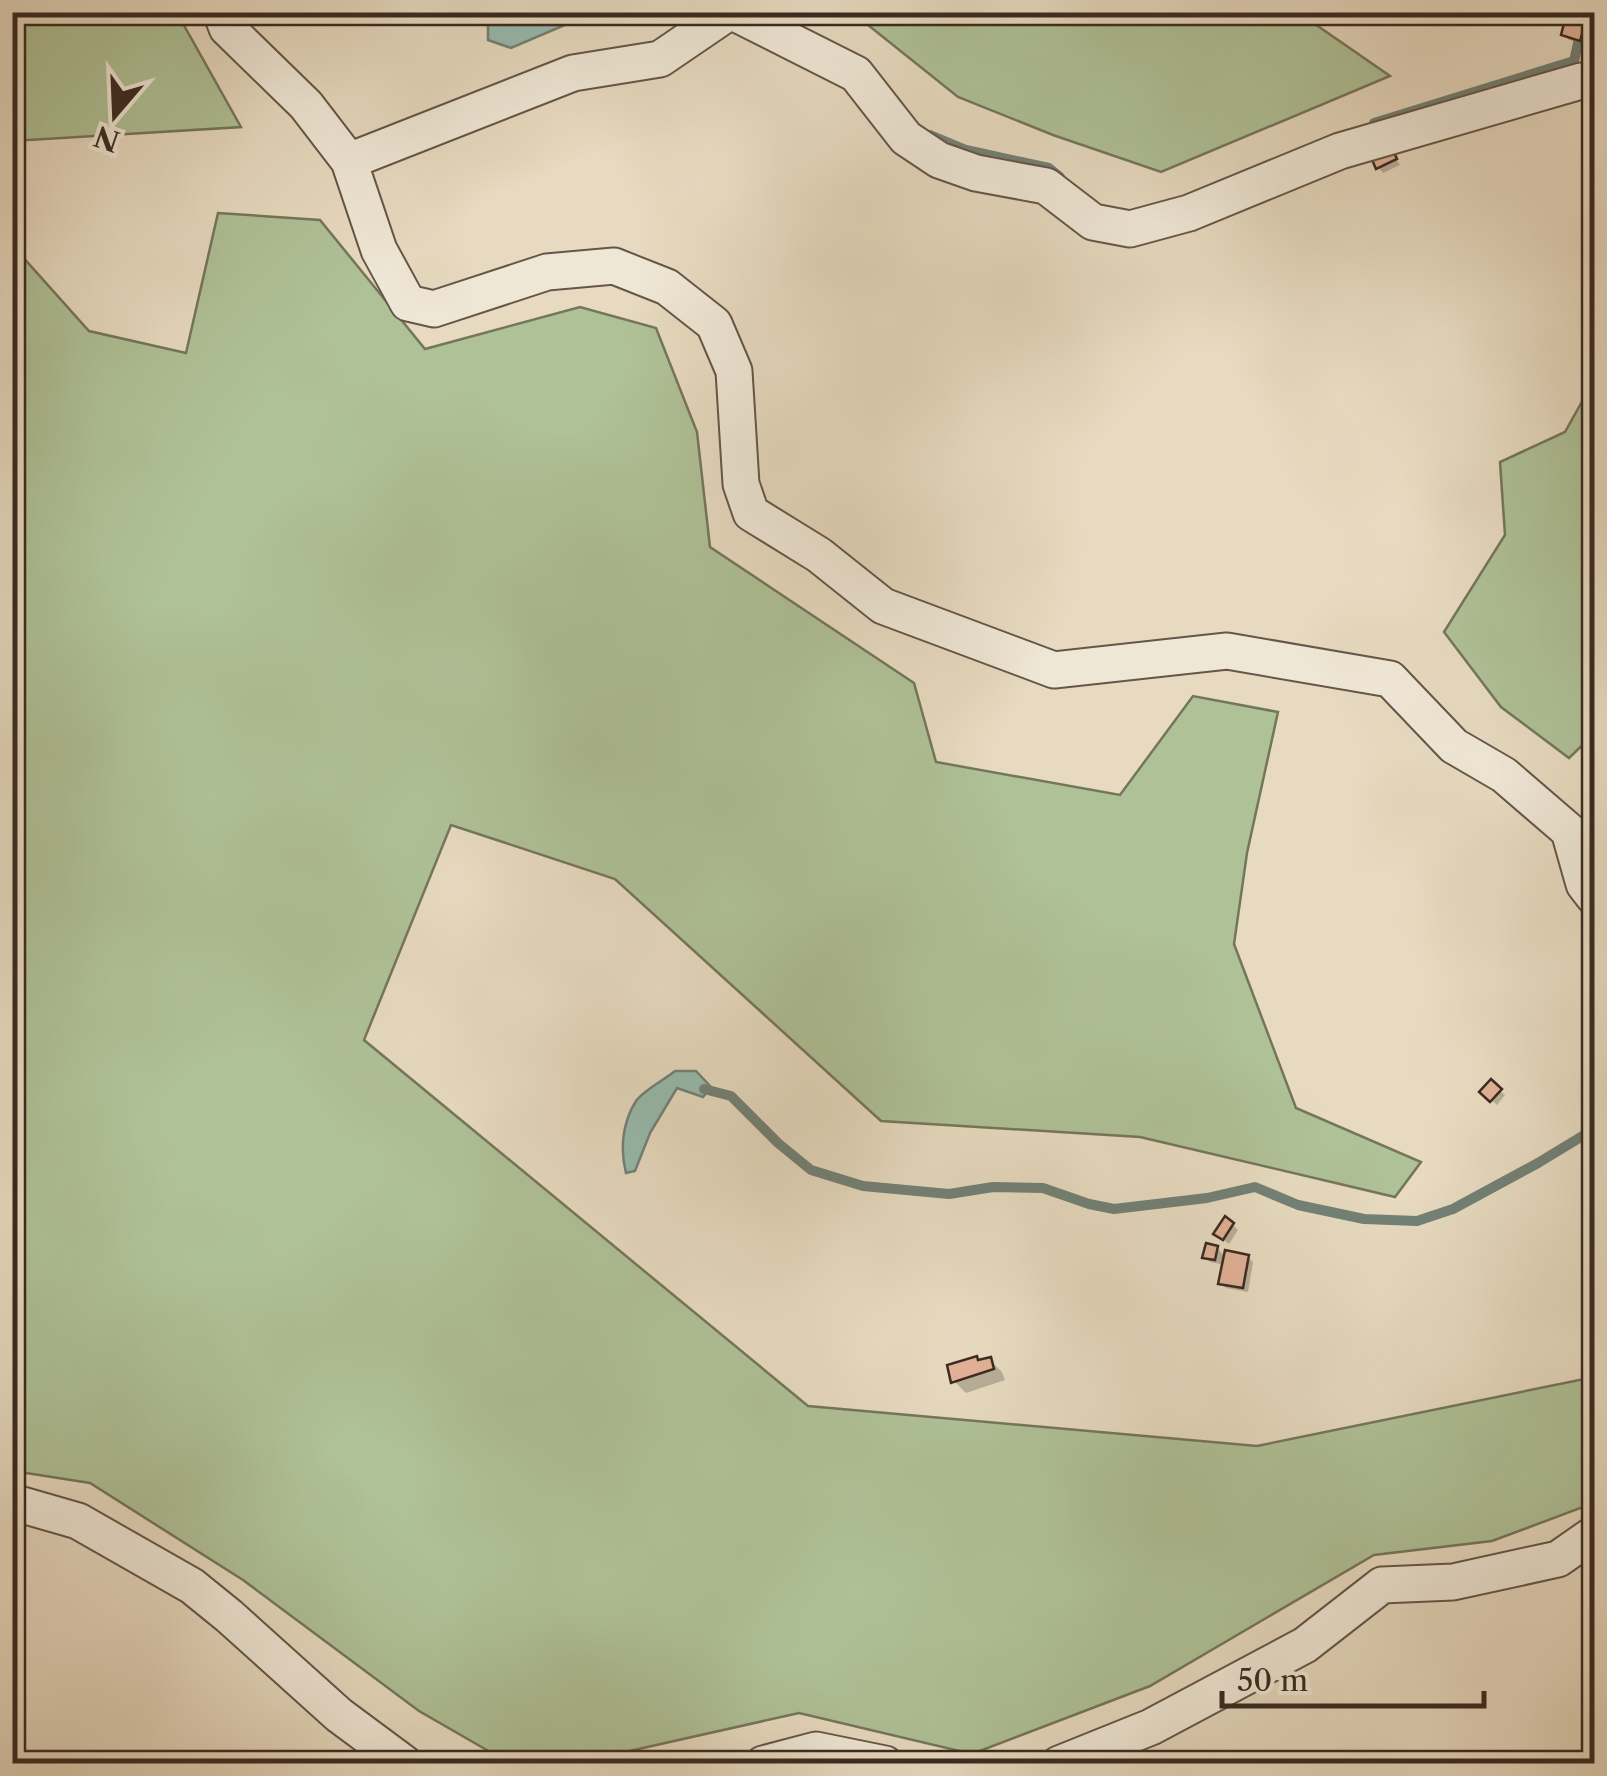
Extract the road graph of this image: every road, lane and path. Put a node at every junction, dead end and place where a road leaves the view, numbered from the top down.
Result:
1 (221, 12) edge
2 (731, 12) edge
3 (1594, 81) edge
4 (350, 162) junction
5 (1594, 897) edge
6 (12, 1502) edge
7 (1594, 1534) edge
8 (405, 1764) edge
9 (764, 1764) edge
10 (885, 1764) edge
11 (1060, 1764) edge

1 - 4 street
2 - 3 street
2 - 4 street
4 - 5 street
6 - 8 street
7 - 11 street
9 - 10 street

